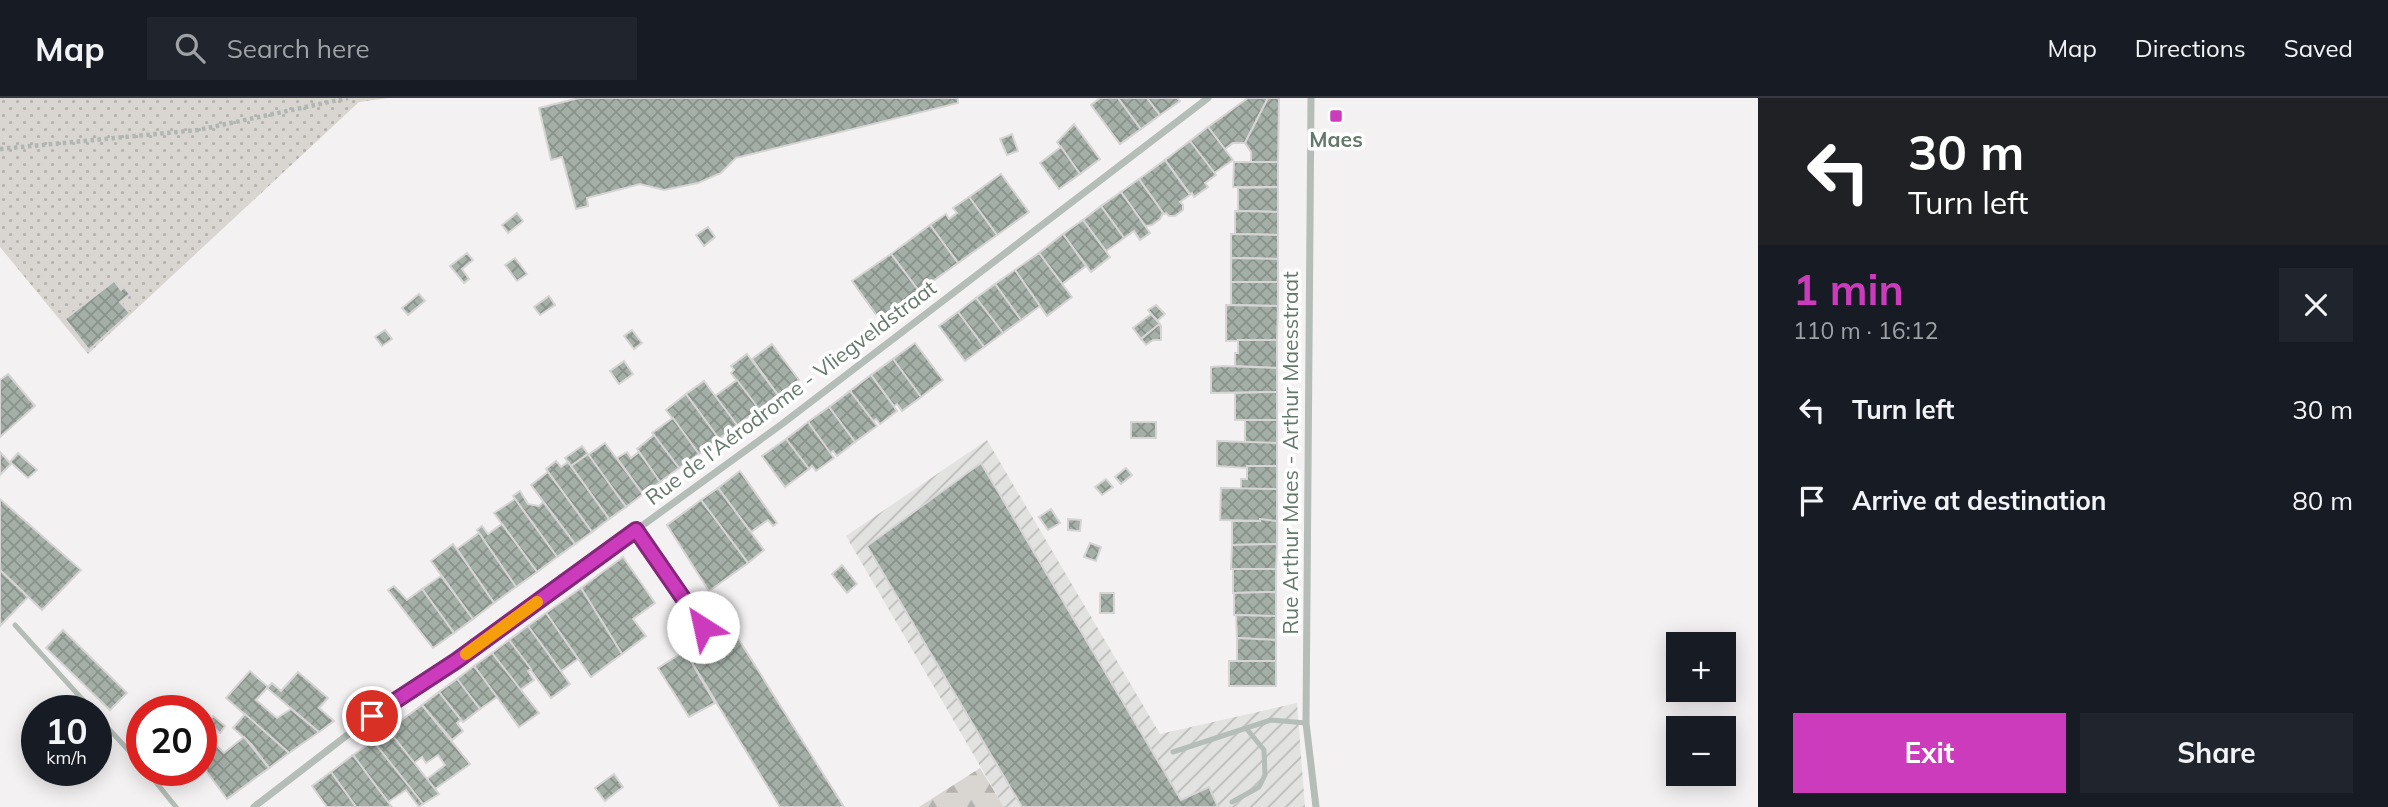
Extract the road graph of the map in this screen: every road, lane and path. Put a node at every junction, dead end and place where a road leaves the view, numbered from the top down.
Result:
1 (348, 98) edge
2 (1208, 98) edge
3 (1311, 98) edge
4 (0, 149) edge
5 (636, 530) junction
6 (15, 625) dead end
7 (703, 627) dead end
8 (78, 695) edge
9 (1306, 723) junction
10 (1246, 728) junction
11 (112, 732) edge
12 (126, 748) edge
13 (1174, 752) dead end
14 (159, 786) edge
15 (1232, 802) dead end
16 (176, 807) edge
17 (254, 807) edge
18 (1316, 807) edge

1 - 4 path
2 - 5 street, Rue de l'Aérodrome - Vliegveldstraat
3 - 9 street, Rue Arthur Maes - Arthur Maesstraat
5 - 7 lane
5 - 17 street, Rue de l'Aérodrome - Vliegveldstraat
6 - 8 lane
9 - 10 lane
9 - 18 street, Rue Arthur Maes - Arthur Maesstraat
10 - 13 lane
10 - 15 lane
11 - 12 lane
14 - 16 lane

